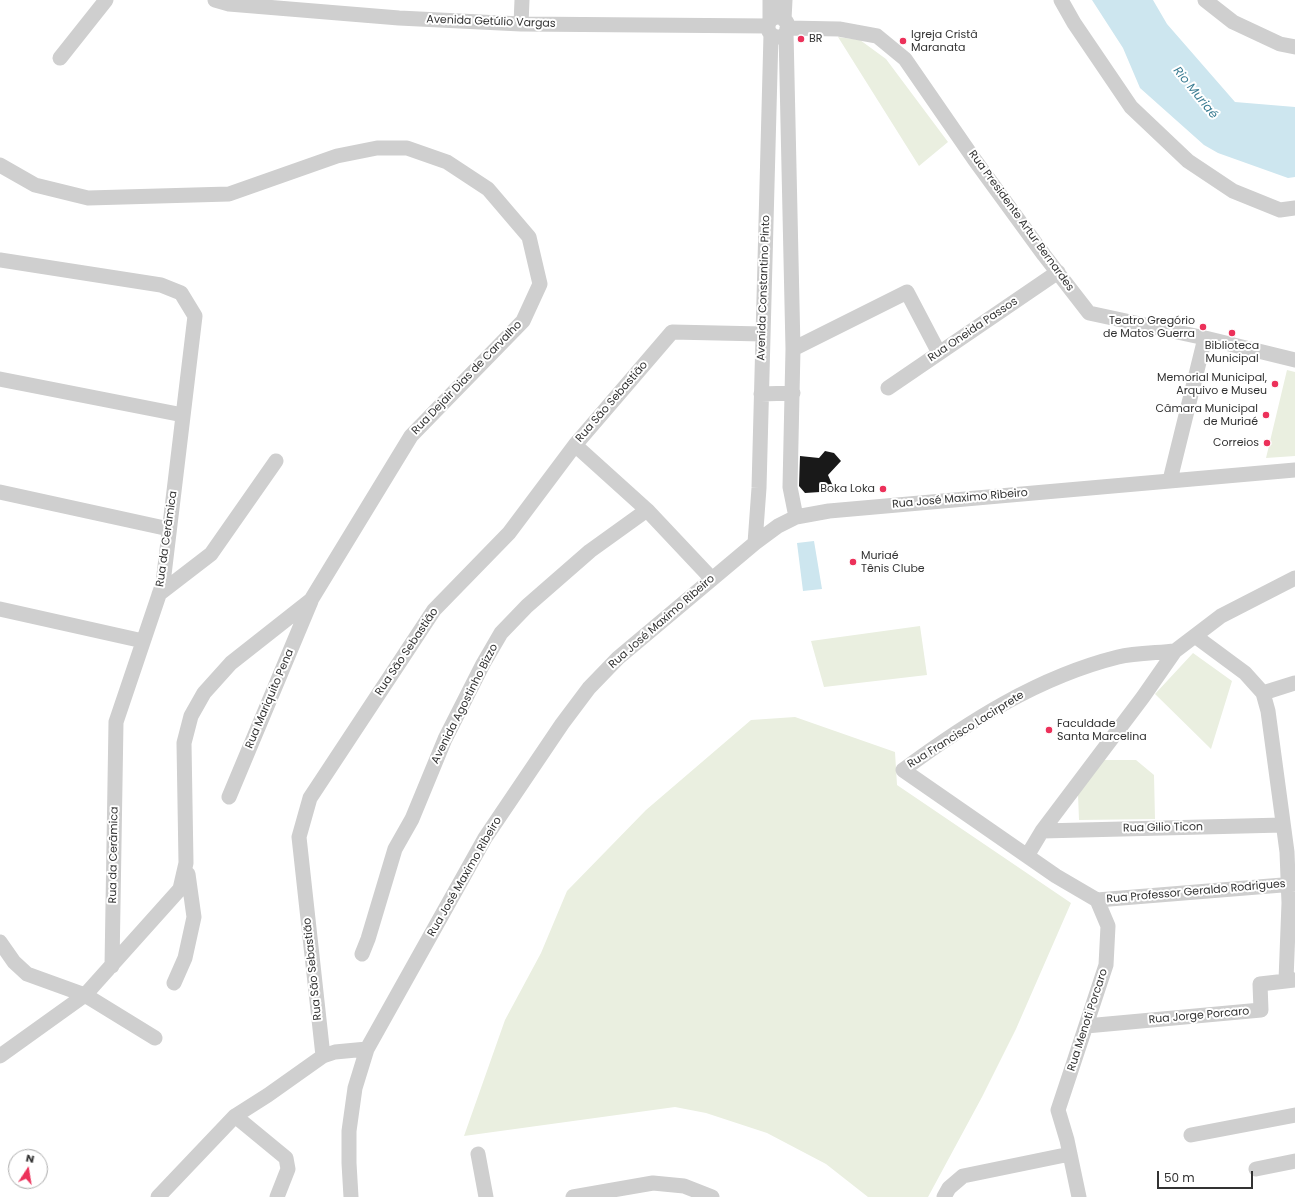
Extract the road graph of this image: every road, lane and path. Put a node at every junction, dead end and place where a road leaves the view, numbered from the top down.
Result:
1 (106, 0) edge
2 (215, 0) edge
3 (522, 0) edge
4 (770, 0) edge
5 (786, 0) edge
6 (1062, 0) edge
7 (1205, 0) edge
8 (521, 24) junction
9 (778, 27) junction
10 (1295, 47) edge
11 (787, 54) junction
12 (771, 55) junction
13 (60, 58) dead end
14 (0, 165) edge
15 (1295, 208) edge
16 (0, 260) edge
17 (1058, 272) junction
18 (763, 334) junction
19 (1205, 338) junction
20 (793, 349) junction
21 (939, 353) junction
22 (1295, 360) edge
23 (0, 379) edge
24 (888, 388) dead end
25 (793, 393) junction
26 (761, 394) junction
27 (183, 415) junction
28 (575, 445) junction
29 (276, 461) dead end
30 (1295, 470) edge
31 (1170, 480) junction
32 (0, 492) edge
33 (647, 510) junction
34 (796, 517) junction
35 (169, 528) junction
36 (754, 543) junction
37 (1295, 578) edge
38 (712, 579) junction
39 (159, 594) junction
40 (311, 600) junction
41 (0, 610) edge
42 (1195, 636) junction
43 (143, 641) junction
44 (1175, 651) junction
45 (1295, 683) edge
46 (1263, 693) junction
47 (229, 797) dead end
48 (1042, 831) junction
49 (1288, 831) edge
50 (1027, 856) junction
51 (186, 863) junction
52 (1291, 884) edge
53 (1097, 900) junction
54 (0, 942) edge
55 (362, 954) dead end
56 (112, 966) junction
57 (1290, 980) edge
58 (174, 982) dead end
59 (85, 995) junction
60 (1086, 1026) junction
61 (155, 1038) dead end
62 (368, 1049) junction
63 (0, 1056) edge
64 (323, 1056) junction
65 (1295, 1115) edge
66 (235, 1116) junction
67 (1191, 1135) dead end
68 (478, 1154) dead end
69 (1070, 1154) junction
70 (1295, 1161) edge
71 (1256, 1169) dead end
72 (625, 1193) edge
73 (158, 1197) edge
74 (277, 1197) edge
75 (351, 1197) edge
76 (486, 1197) edge
77 (573, 1197) edge
78 (712, 1197) edge
79 (944, 1197) edge
80 (1079, 1197) edge

1 - 13 street
2 - 8 street, Avenida Getúlio Vargas
3 - 8 street
4 - 9 street, Avenida Constantino Pinto
5 - 9 street, Avenida Constantino Pinto
6 - 15 street
7 - 10 street
8 - 9 street, Avenida Getúlio Vargas
9 - 11 street, Avenida Constantino Pinto
9 - 12 street, Avenida Constantino Pinto
9 - 17 street, Rua Presidente Artur Bernardes
11 - 12 street
11 - 20 street, Avenida Constantino Pinto
12 - 18 street, Avenida Constantino Pinto
14 - 40 street, Rua Dejair Dias de Carvalho
16 - 27 street, Rua da Cerâmica
17 - 19 street, Rua Presidente Artur Bernardes
17 - 21 street, Rua Oneida Passos
18 - 26 street, Avenida Constantino Pinto
18 - 28 street, Rua São Sebastião
19 - 22 street, Rua Presidente Artur Bernardes
19 - 31 street
20 - 21 street
20 - 25 street, Avenida Constantino Pinto
21 - 24 street, Rua Oneida Passos
23 - 27 street
25 - 26 street
25 - 34 street, Avenida Constantino Pinto
26 - 36 street, Avenida Constantino Pinto
27 - 35 street, Rua da Cerâmica
28 - 33 street
28 - 64 street, Rua São Sebastião
29 - 39 street
30 - 31 street, Rua José Maximo Ribeiro
31 - 34 street, Rua José Maximo Ribeiro
32 - 35 street
33 - 38 street
33 - 55 street, Avenida Agostinho Bizzo
34 - 36 street, Rua José Maximo Ribeiro
35 - 39 street, Rua da Cerâmica
36 - 38 street, Rua José Maximo Ribeiro
37 - 42 street
38 - 62 street, Rua José Maximo Ribeiro
39 - 43 street, Rua da Cerâmica
40 - 47 street, Rua Mariquito Pena
40 - 51 street, Rua Dejair Dias de Carvalho
41 - 43 street
42 - 44 street
42 - 46 street
43 - 56 street, Rua da Cerâmica
44 - 48 street
44 - 50 street, Rua Francisco Lacirprete
45 - 46 street
46 - 49 street
48 - 49 street, Rua Gilio Ticon
48 - 50 street
49 - 52 street
50 - 53 street
51 - 56 street, Rua Dejair Dias de Carvalho
51 - 58 street
52 - 53 street, Rua Professor Geraldo Rodrigues
52 - 57 street
53 - 60 street, Rua Menoti Porcaro
54 - 59 street
56 - 59 street, Rua Dejair Dias de Carvalho
57 - 60 street, Rua Jorge Porcaro
59 - 61 street
59 - 63 street, Rua Dejair Dias de Carvalho
60 - 69 street, Rua Menoti Porcaro
62 - 64 street
62 - 75 street, Rua José Maximo Ribeiro
64 - 66 street
65 - 67 street
66 - 73 street
66 - 74 street
68 - 76 street
69 - 79 street
69 - 80 street, Rua Menoti Porcaro
70 - 71 street
72 - 77 street
72 - 78 street

